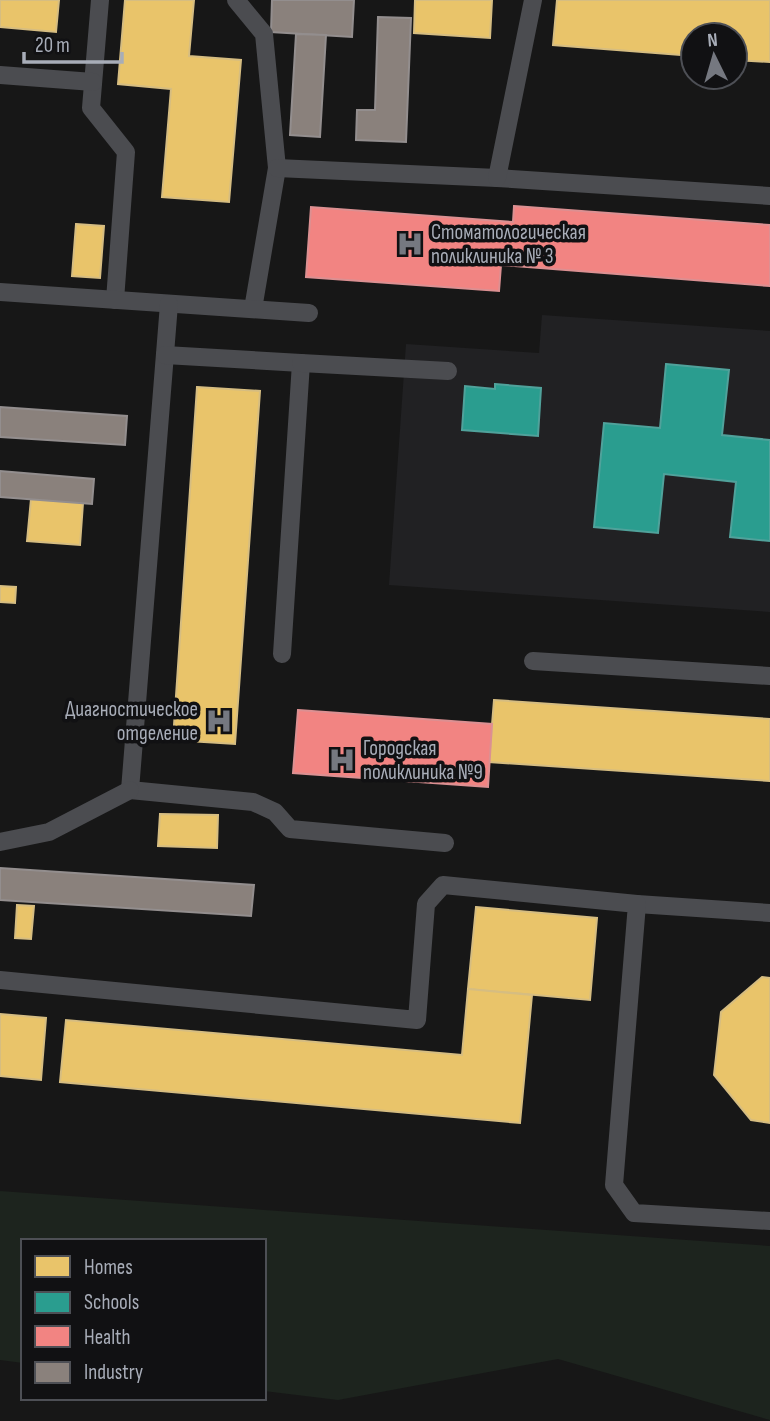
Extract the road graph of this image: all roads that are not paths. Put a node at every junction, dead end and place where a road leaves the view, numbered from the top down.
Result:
1 (100, 0) edge
2 (236, 0) edge
3 (533, 0) edge
4 (0, 75) edge
5 (93, 82) junction
6 (277, 168) junction
7 (497, 178) junction
8 (770, 196) edge
9 (0, 292) edge
10 (115, 300) junction
11 (169, 304) junction
12 (253, 309) junction
13 (309, 313) dead end
14 (165, 355) junction
15 (301, 363) junction
16 (448, 371) dead end
17 (282, 654) dead end
18 (533, 661) dead end
19 (770, 676) edge
20 (130, 789) junction
21 (0, 842) edge
22 (445, 843) dead end
23 (637, 904) junction
24 (770, 913) edge
25 (0, 980) edge
26 (770, 1221) edge

1 - 5 lane
2 - 6 lane
3 - 7 lane
4 - 5 lane
5 - 10 lane
6 - 7 lane
6 - 12 lane
7 - 8 lane
9 - 10 lane
10 - 11 lane
11 - 12 lane
11 - 14 lane
12 - 13 lane
14 - 15 lane
14 - 20 lane
15 - 16 lane
15 - 17 lane
18 - 19 lane
20 - 21 lane
20 - 22 lane
23 - 24 lane
23 - 25 lane
23 - 26 lane

